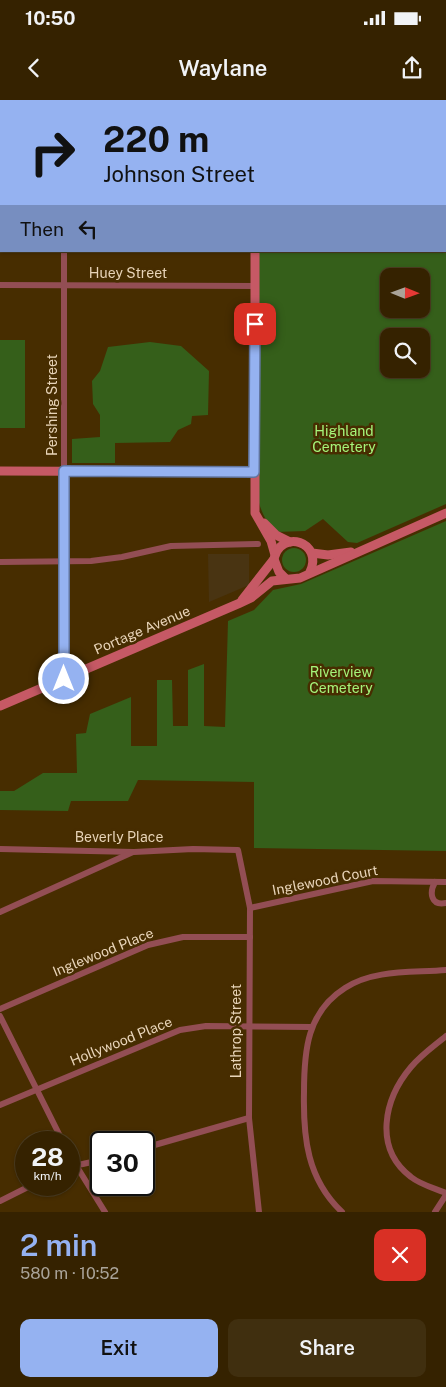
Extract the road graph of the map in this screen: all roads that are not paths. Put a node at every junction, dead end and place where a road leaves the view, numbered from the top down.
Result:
1 (64, 252) edge
2 (256, 252) edge
3 (0, 285) edge
4 (64, 286) junction
5 (255, 286) junction
6 (0, 471) edge
7 (64, 471) junction
8 (254, 472) junction
9 (254, 497) junction
10 (446, 513) edge
11 (290, 542) junction
12 (258, 544) dead end
13 (361, 550) junction
14 (312, 553) junction
15 (275, 557) junction
16 (0, 562) edge
17 (64, 562) junction
18 (310, 572) junction
19 (285, 578) junction
20 (240, 603) junction
21 (64, 679) junction
22 (0, 706) edge
23 (0, 849) edge
24 (238, 850) joint
25 (134, 852) junction
26 (435, 882) junction
27 (446, 882) edge
28 (446, 903) edge
29 (250, 908) junction
30 (0, 912) edge
31 (250, 937) junction
32 (446, 970) edge
33 (0, 1009) edge
34 (0, 1016) edge
35 (250, 1026) junction
36 (311, 1027) junction
37 (446, 1036) edge
38 (36, 1090) junction
39 (0, 1106) edge
40 (249, 1118) junction
41 (57, 1131) edge
42 (155, 1145) edge
43 (80, 1178) edge
44 (15, 1194) edge
45 (446, 1194) edge
46 (0, 1201) edge
47 (105, 1212) edge
48 (260, 1212) edge
49 (342, 1212) edge
50 (435, 1212) edge

1 - 4 street, Pershing Street
2 - 5 main road
3 - 4 street, Huey Street
4 - 5 street, Huey Street
4 - 7 street, Pershing Street
5 - 8 main road
6 - 7 main road
7 - 8 main road
7 - 17 street, Pershing Street
8 - 9 main road
9 - 11 main road
9 - 15 main road
10 - 13 main road
11 - 14 main road
11 - 15 main road
12 - 17 street
13 - 14 main road
13 - 18 main road
14 - 18 main road
15 - 19 main road
15 - 20 main road, Portage Avenue
16 - 17 street
17 - 21 street, Pershing Street
18 - 19 main road
19 - 20 main road, Portage Avenue
20 - 21 main road, Portage Avenue
21 - 22 main road, Portage Avenue
23 - 25 street, Beverly Place
24 - 25 street, Beverly Place
24 - 29 street, Lathrop Street
25 - 30 street
26 - 27 street, Inglewood Court
26 - 28 street
26 - 29 street, Inglewood Court
29 - 31 street, Lathrop Street
31 - 33 street, Inglewood Place
31 - 35 street, Lathrop Street
32 - 36 street
34 - 38 street
35 - 36 street, Hollywood Place
35 - 38 street, Hollywood Place
35 - 40 street, Lathrop Street
36 - 49 street
37 - 45 street
38 - 39 street, Hollywood Place
38 - 41 street
40 - 42 street
40 - 48 street, Lathrop Street
43 - 47 street
44 - 46 street
45 - 50 street

